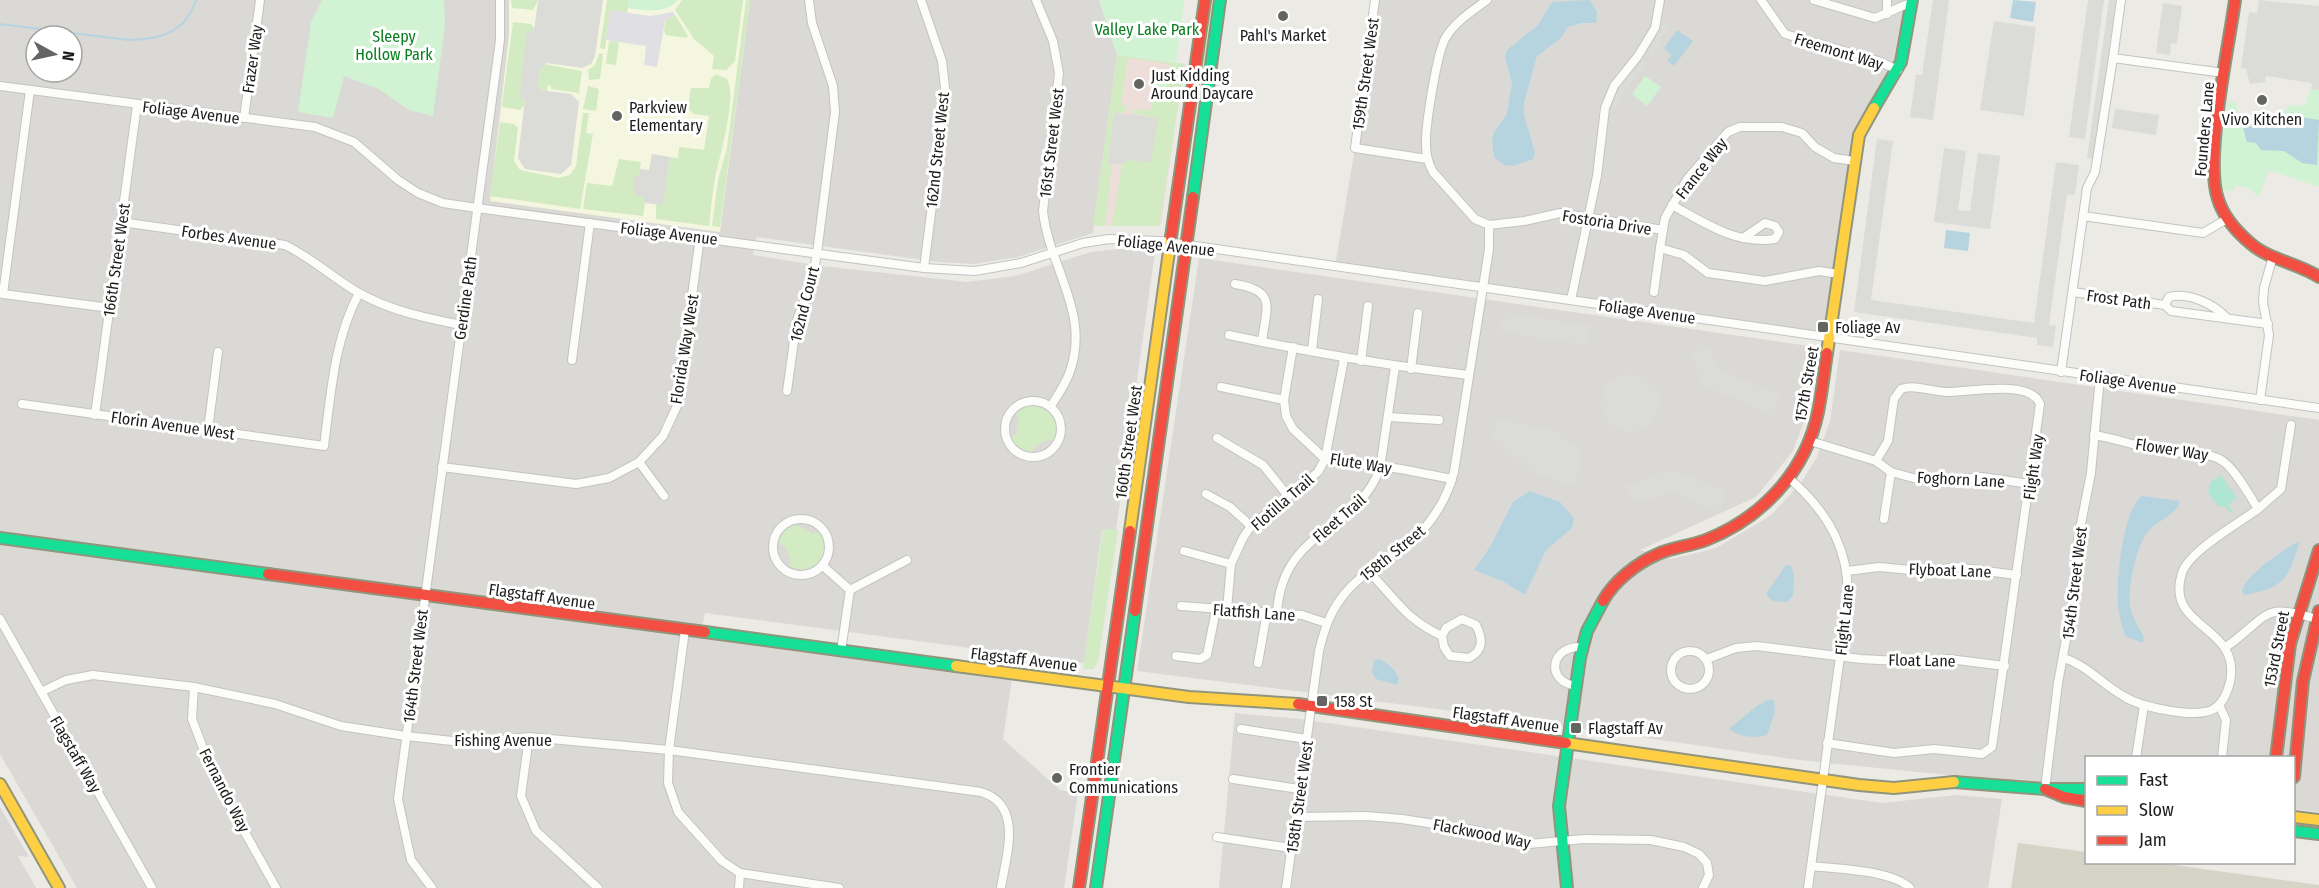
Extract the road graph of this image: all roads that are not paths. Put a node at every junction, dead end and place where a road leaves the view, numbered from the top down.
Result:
1 (260, 0) edge
2 (500, 0) edge
3 (809, 0) edge
4 (921, 0) edge
5 (1036, 0) edge
6 (1205, 0) edge
7 (1220, 0) edge
8 (1375, 0) edge
9 (1487, 0) edge
10 (1660, 0) edge
11 (1761, 0) edge
12 (1814, 0) edge
13 (1887, 0) edge
14 (2121, 0) edge
15 (2235, 0) edge
16 (1912, 1) edge
17 (1887, 14) junction
18 (2113, 58) junction
19 (1898, 70) junction
20 (2224, 73) junction
21 (0, 86) edge
22 (30, 90) junction
23 (136, 105) junction
24 (244, 118) junction
25 (1427, 159) junction
26 (1854, 161) junction
27 (1672, 205) junction
28 (477, 208) junction
29 (2083, 216) junction
30 (1588, 218) junction
31 (2227, 219) junction
32 (121, 222) junction
33 (590, 222) junction
34 (1489, 225) junction
35 (1663, 230) junction
36 (700, 237) junction
37 (1743, 238) dead end
38 (1172, 243) junction
39 (1188, 246) junction
40 (1660, 248) junction
41 (1053, 252) junction
42 (817, 253) junction
43 (2273, 256) junction
44 (924, 268) junction
45 (1839, 274) junction
46 (2319, 277) edge
47 (1235, 284) dead end
48 (1481, 288) junction
49 (1654, 292) dead end
50 (2073, 292) junction
51 (359, 293) junction
52 (1318, 299) dead end
53 (1571, 300) junction
54 (1368, 306) dead end
55 (2164, 306) junction
56 (110, 308) junction
57 (1418, 313) dead end
58 (2226, 317) junction
59 (2268, 324) junction
60 (461, 325) junction
61 (1229, 335) dead end
62 (1830, 338) junction
63 (1262, 342) junction
64 (1293, 347) junction
65 (1312, 350) junction
66 (218, 352) dead end
67 (1344, 359) junction
68 (572, 360) dead end
69 (1361, 361) junction
70 (1395, 367) junction
71 (1411, 369) junction
72 (2061, 372) junction
73 (1469, 375) junction
74 (2100, 377) junction
75 (1221, 387) dead end
76 (787, 391) dead end
77 (1284, 400) junction
78 (2260, 400) junction
79 (22, 404) dead end
80 (1051, 406) junction
81 (2319, 408) edge
82 (95, 415) junction
83 (1388, 417) junction
84 (1439, 420) dead end
85 (2291, 425) dead end
86 (208, 430) junction
87 (2094, 435) junction
88 (1217, 438) dead end
89 (1810, 441) junction
90 (1325, 459) junction
91 (1876, 461) junction
92 (639, 462) junction
93 (442, 467) junction
94 (1380, 468) junction
95 (1891, 471) junction
96 (1452, 479) junction
97 (1790, 479) junction
98 (2031, 484) junction
99 (1206, 494) dead end
100 (664, 496) dead end
101 (1288, 496) junction
102 (2258, 509) junction
103 (1884, 519) dead end
104 (1251, 526) junction
105 (0, 538) edge
106 (2319, 550) edge
107 (1184, 551) dead end
108 (907, 560) dead end
109 (1231, 564) junction
110 (823, 566) junction
111 (1847, 571) junction
112 (1369, 572) junction
113 (2018, 575) junction
114 (850, 590) junction
115 (424, 596) junction
116 (1181, 606) dead end
117 (1216, 610) junction
118 (1227, 610) junction
119 (1267, 612) junction
120 (1277, 613) junction
121 (2298, 613) junction
122 (2318, 616) edge
123 (0, 619) edge
124 (1326, 623) junction
125 (685, 630) junction
126 (1442, 636) junction
127 (1582, 647) junction
128 (2226, 647) junction
129 (841, 651) junction
130 (1176, 656) dead end
131 (1840, 657) junction
132 (2064, 658) junction
133 (1707, 659) junction
134 (1258, 663) dead end
135 (2005, 666) junction
136 (1109, 685) junction
137 (1576, 686) junction
138 (194, 687) junction
139 (1125, 688) junction
140 (41, 693) junction
141 (2144, 705) junction
142 (2219, 705) junction
143 (1311, 706) junction
144 (1241, 729) dead end
145 (406, 736) junction
146 (529, 737) junction
147 (1307, 739) junction
148 (1568, 743) junction
149 (1827, 744) junction
150 (669, 750) junction
151 (2136, 756) edge
152 (2222, 756) edge
153 (2276, 756) edge
154 (2295, 766) edge
155 (1233, 779) dead end
156 (1822, 779) junction
157 (0, 784) edge
158 (1299, 789) junction
159 (2045, 789) junction
160 (2085, 789) edge
161 (2085, 801) edge
162 (1296, 817) junction
163 (2295, 817) edge
164 (2319, 820) edge
165 (2295, 831) edge
166 (2319, 834) edge
167 (1217, 837) dead end
168 (1562, 843) junction
169 (1291, 848) junction
170 (1811, 866) junction
171 (740, 873) junction
172 (59, 888) edge
173 (153, 888) edge
174 (276, 888) edge
175 (432, 888) edge
176 (598, 888) edge
177 (739, 888) edge
178 (839, 888) edge
179 (1001, 888) edge
180 (1079, 888) edge
181 (1096, 888) edge
182 (1286, 888) edge
183 (1567, 888) edge
184 (1704, 888) edge
185 (1808, 888) edge
186 (1910, 888) edge

1 - 24 street, Frazer Way
2 - 28 street, Gerdine Path
3 - 42 street, 162nd Court
4 - 44 street, 162nd Street West
5 - 41 street, 161st Street West
6 - 38 street, 160th Street West
7 - 39 street, 160th Street West
8 - 25 street, 159th Street West
9 - 25 street
10 - 30 street
11 - 19 street, Freemont Way
12 - 17 street
13 - 17 street
14 - 18 street
15 - 20 street, Founders Lane
16 - 17 street
16 - 19 street, 157th Street
18 - 20 street
18 - 29 street
19 - 26 street, 157th Street
20 - 31 street, Founders Lane
21 - 22 street, Foliage Avenue
22 - 23 street, Foliage Avenue
22 - 56 street
23 - 24 street, Foliage Avenue
23 - 32 street, 166th Street West
24 - 28 street, Foliage Avenue
25 - 34 street
26 - 27 street, France Way
26 - 45 street, 157th Street
27 - 35 street, France Way
27 - 37 street
28 - 33 street, Foliage Avenue
28 - 60 street, Gerdine Path
29 - 31 street
29 - 50 street
30 - 34 street, Fostoria Drive
30 - 35 street, Fostoria Drive
30 - 53 street
31 - 43 street, Founders Lane
32 - 51 street, Forbes Avenue
32 - 56 street, 166th Street West
33 - 36 street, Foliage Avenue
33 - 68 street
34 - 48 street
35 - 40 street, Fostoria Drive
36 - 42 street, Foliage Avenue
36 - 92 street, Florida Way West
38 - 39 street, Foliage Avenue
38 - 41 street, Foliage Avenue
38 - 136 street, 160th Street West
39 - 48 street, Foliage Avenue
39 - 139 street, 160th Street West
40 - 45 street, Fostoria Drive
40 - 49 street
41 - 44 street, Foliage Avenue
41 - 80 street, 161st Street West
42 - 44 street, Foliage Avenue
42 - 76 street, 162nd Court
43 - 46 street, Founders Lane
43 - 59 street
45 - 62 street, 157th Street
47 - 63 street
48 - 53 street, Foliage Avenue
48 - 73 street, 158th Street
50 - 55 street, Frost Path
50 - 72 street
51 - 60 street, Forbes Avenue
51 - 86 street, Florin Avenue West
52 - 65 street
53 - 62 street, Foliage Avenue
54 - 69 street
55 - 58 street, Frost Path
55 - 58 street, Frost Path
56 - 82 street, 166th Street West
57 - 71 street
58 - 59 street, Frost Path
59 - 78 street
60 - 93 street, Gerdine Path
61 - 63 street
62 - 72 street, Foliage Avenue
62 - 89 street, 157th Street
63 - 64 street
64 - 65 street
64 - 77 street, Flute Way
65 - 67 street
66 - 86 street
67 - 69 street
67 - 90 street, Flotilla Trail
69 - 70 street
70 - 71 street
70 - 83 street, Fleet Trail
71 - 73 street
72 - 74 street, Foliage Avenue
73 - 96 street, 158th Street
74 - 78 street, Foliage Avenue
74 - 87 street, 154th Street West
75 - 77 street
77 - 90 street, Flute Way
78 - 81 street, Foliage Avenue
79 - 82 street, Florin Avenue West
80 - 80 street
82 - 86 street, Florin Avenue West
83 - 84 street
83 - 94 street, Fleet Trail
85 - 102 street
87 - 102 street, Flower Way
87 - 132 street, 154th Street West
88 - 101 street
89 - 91 street, Foghorn Lane
89 - 97 street, 157th Street
90 - 94 street, Flute Way
90 - 101 street, Flotilla Trail
91 - 95 street, Foghorn Lane
91 - 98 street, Flight Way
92 - 93 street, Florida Way West
92 - 100 street
93 - 115 street, Gerdine Path
94 - 96 street, Flute Way
94 - 120 street, Fleet Trail
95 - 98 street, Foghorn Lane
95 - 103 street
96 - 112 street, 158th Street
97 - 111 street, Flight Lane
97 - 127 street, 157th Street
98 - 113 street, Flight Way
99 - 104 street
101 - 104 street, Flotilla Trail
102 - 128 street
104 - 109 street, Flotilla Trail
105 - 115 street, Flagstaff Avenue
106 - 121 street, 153rd Street
107 - 109 street
108 - 114 street
109 - 118 street, Flotilla Trail
110 - 110 street
110 - 114 street
111 - 113 street, Flyboat Lane
111 - 131 street, Flight Lane
112 - 124 street, 158th Street
112 - 126 street
113 - 135 street, Flight Way
114 - 129 street
115 - 125 street, Flagstaff Avenue
115 - 145 street, 164th Street West
116 - 117 street, Flatfish Lane
117 - 118 street, Flatfish Lane
117 - 130 street
118 - 119 street, Flatfish Lane
119 - 120 street, Flatfish Lane
119 - 134 street
120 - 124 street, Flatfish Lane
121 - 122 street
121 - 128 street
121 - 153 street, 153rd Street
122 - 154 street, 153rd Street
123 - 140 street, Flagstaff Way
124 - 143 street, 158th Street
125 - 129 street, Flagstaff Avenue
125 - 150 street
126 - 126 street
127 - 137 street, 157th Street
127 - 137 street
128 - 142 street
129 - 136 street, Flagstaff Avenue
131 - 133 street, Float Lane
131 - 135 street, Float Lane
131 - 149 street, Flight Lane
132 - 141 street
132 - 159 street, 154th Street West
133 - 133 street
135 - 149 street, Flight Way
136 - 139 street, Flagstaff Avenue
136 - 180 street, 160th Street West
137 - 148 street, 157th Street
138 - 140 street, Fishing Avenue
138 - 145 street, Fishing Avenue
138 - 174 street, Fernando Way
139 - 143 street, Flagstaff Avenue
139 - 181 street, 160th Street West
140 - 173 street, Flagstaff Way
141 - 142 street
141 - 151 street
142 - 152 street
143 - 147 street, 158th Street West
143 - 148 street, Flagstaff Avenue
144 - 147 street
145 - 146 street, Fishing Avenue
145 - 175 street, 164th Street West
146 - 150 street, Fishing Avenue
146 - 176 street
147 - 158 street, 158th Street West
148 - 156 street, Flagstaff Avenue
148 - 168 street, 157th Street
149 - 156 street, Flight Lane
150 - 171 street
150 - 179 street, Fishing Avenue
155 - 158 street
156 - 159 street, Flagstaff Avenue
156 - 170 street, Flight Lane
157 - 172 street
158 - 162 street, 158th Street West
159 - 160 street, Flagstaff Avenue
159 - 161 street, Flagstaff Avenue
162 - 168 street, Flackwood Way
162 - 169 street, 158th Street West
163 - 164 street
165 - 166 street
167 - 169 street
168 - 183 street, 157th Street
168 - 184 street, Flackwood Way
169 - 182 street, 158th Street West
170 - 185 street, Flight Lane
170 - 186 street
171 - 177 street
171 - 178 street

